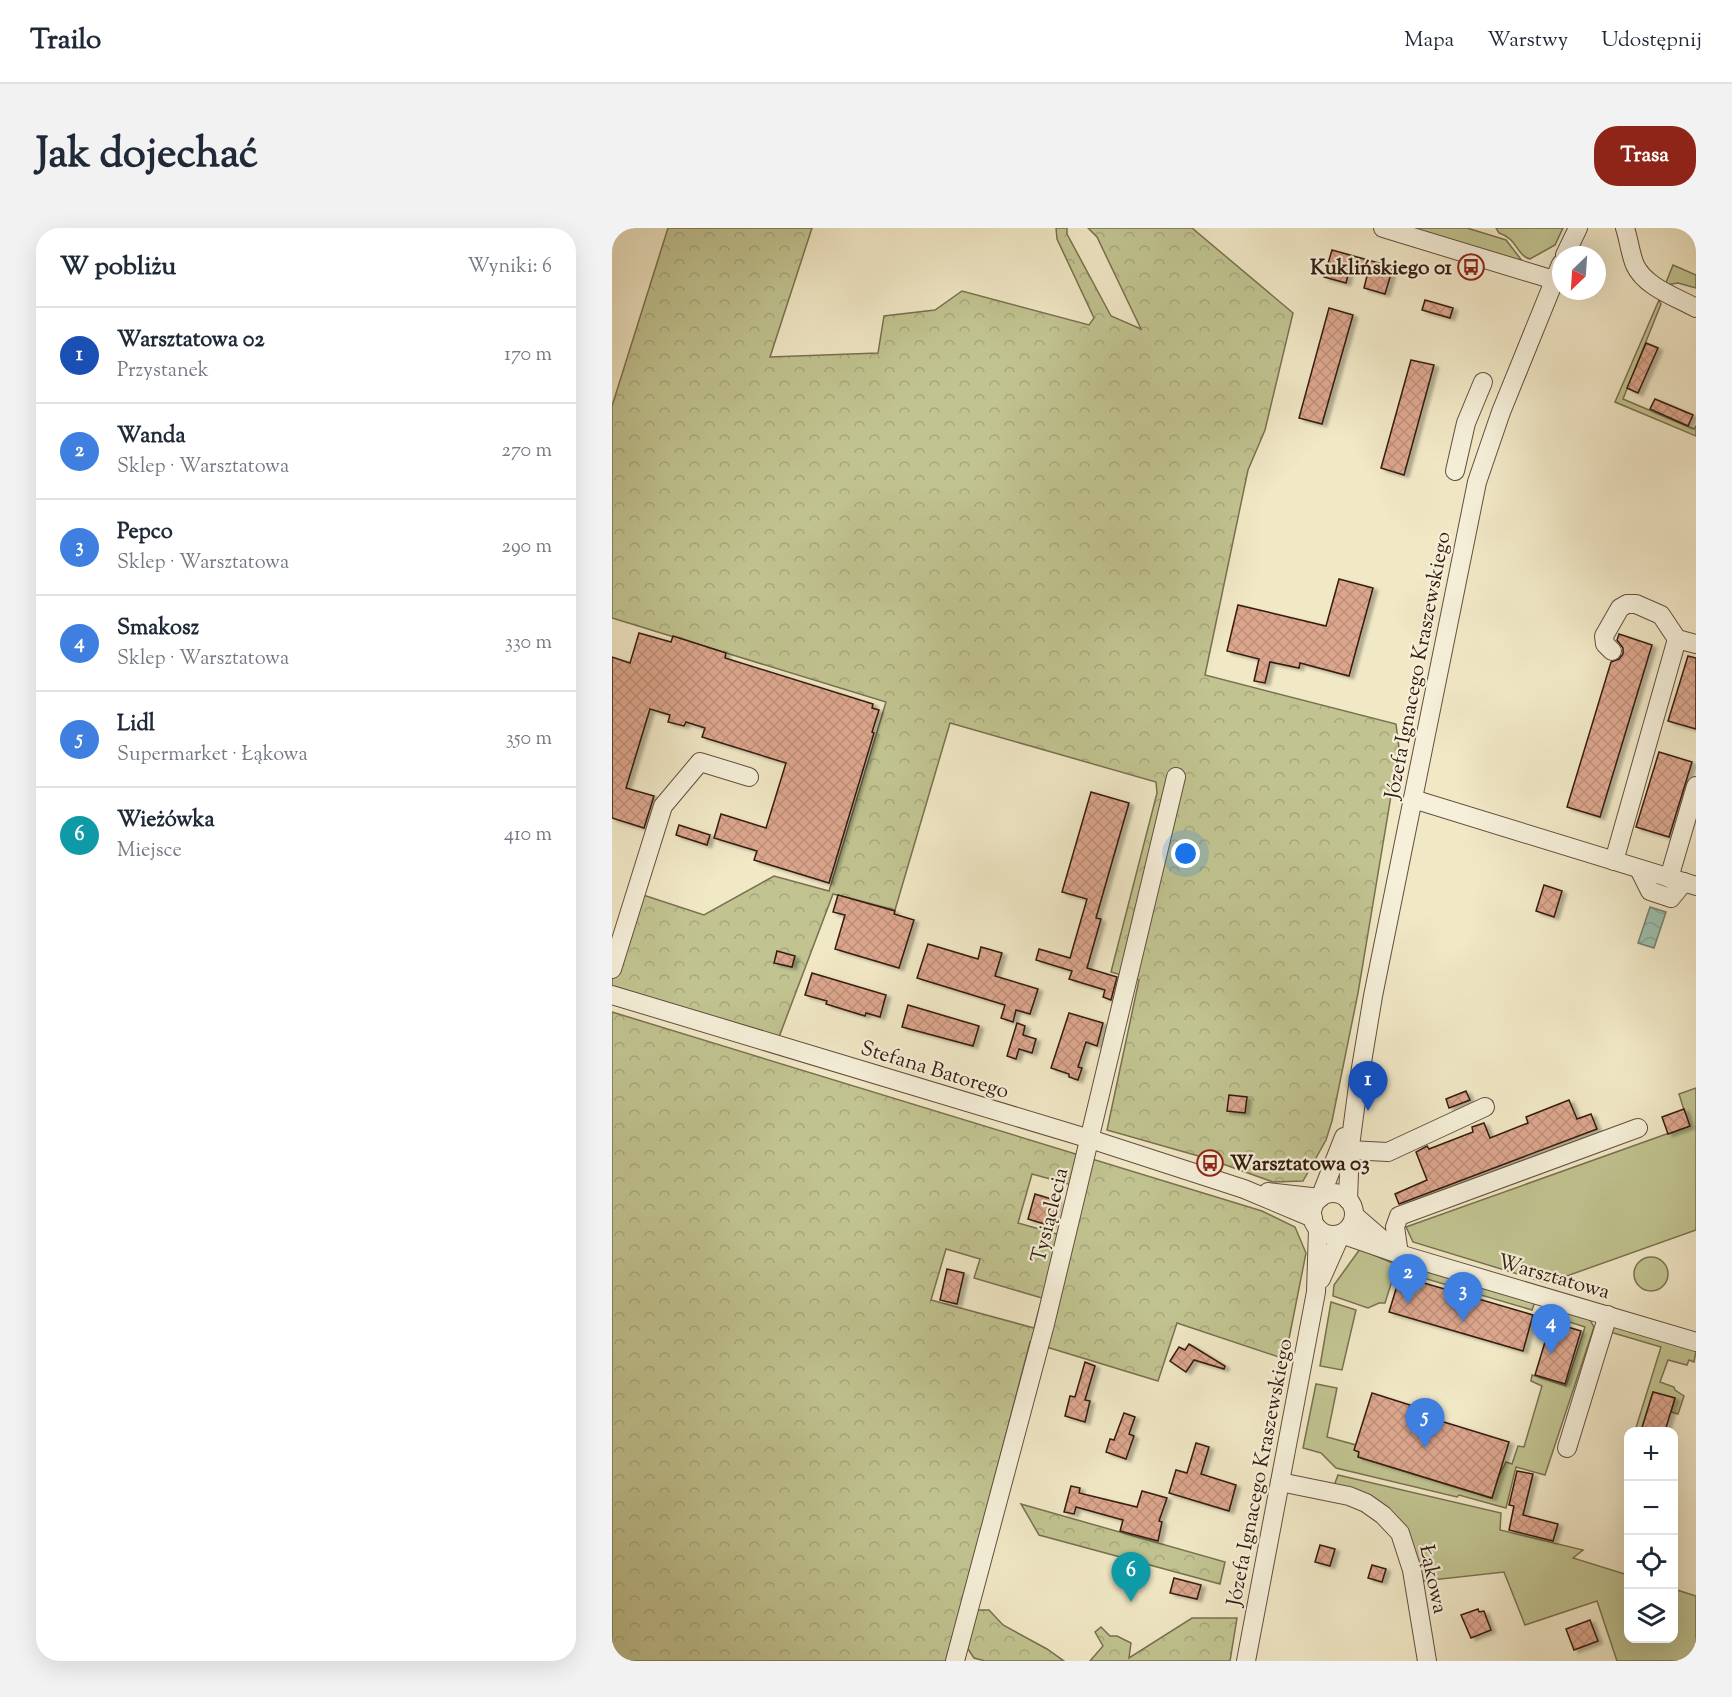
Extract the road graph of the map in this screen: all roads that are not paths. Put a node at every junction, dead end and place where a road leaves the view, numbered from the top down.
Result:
1 (1383, 228) edge
2 (1578, 228) edge
3 (1625, 228) edge
4 (1569, 246) edge
5 (1552, 271) edge
6 (1552, 284) edge
7 (1696, 308) edge
8 (1482, 382) dead end
9 (1455, 471) dead end
10 (1677, 639) junction
11 (1696, 644) edge
12 (1612, 651) dead end
13 (749, 777) dead end
14 (1176, 777) dead end
15 (1696, 786) edge
16 (1413, 800) junction
17 (1614, 861) junction
18 (1683, 882) edge
19 (612, 969) edge
20 (612, 995) edge
21 (1358, 1086) junction
22 (1485, 1107) dead end
23 (1638, 1128) dead end
24 (1090, 1139) junction
25 (1350, 1150) junction
26 (1244, 1189) junction
27 (1320, 1198) junction
28 (1351, 1207) junction
29 (1316, 1224) junction
30 (1341, 1234) junction
31 (1399, 1254) junction
32 (1316, 1292) junction
33 (1608, 1315) junction
34 (1696, 1342) edge
35 (1567, 1448) dead end
36 (1280, 1482) junction
37 (955, 1661) edge
38 (1246, 1661) edge
39 (1427, 1661) edge

1 - 5 street
2 - 4 street
3 - 7 street
6 - 16 street, Józefa Ignacego Kraszewskiego
8 - 9 street
10 - 11 street
10 - 12 street
10 - 17 street
13 - 19 street
14 - 24 street, Tysiąclecia
15 - 18 street
16 - 17 street
16 - 21 street, Józefa Ignacego Kraszewskiego
17 - 18 street
20 - 24 street, Stefana Batorego
21 - 25 street, Józefa Ignacego Kraszewskiego
21 - 27 street, Józefa Ignacego Kraszewskiego
22 - 25 street
23 - 31 street
24 - 26 street, Stefana Batorego
24 - 37 street, Tysiąclecia
25 - 28 street, Józefa Ignacego Kraszewskiego
26 - 27 street, Stefana Batorego
26 - 29 street, Stefana Batorego
27 - 28 street
27 - 29 street
28 - 30 street
28 - 31 street, Warsztatowa
29 - 30 street
29 - 32 street, Józefa Ignacego Kraszewskiego
30 - 31 street, Warsztatowa
30 - 32 street, Józefa Ignacego Kraszewskiego
31 - 33 street, Warsztatowa
32 - 36 street, Józefa Ignacego Kraszewskiego
33 - 34 street, Warsztatowa
33 - 35 street
36 - 38 street, Józefa Ignacego Kraszewskiego
36 - 39 street, Łąkowa

